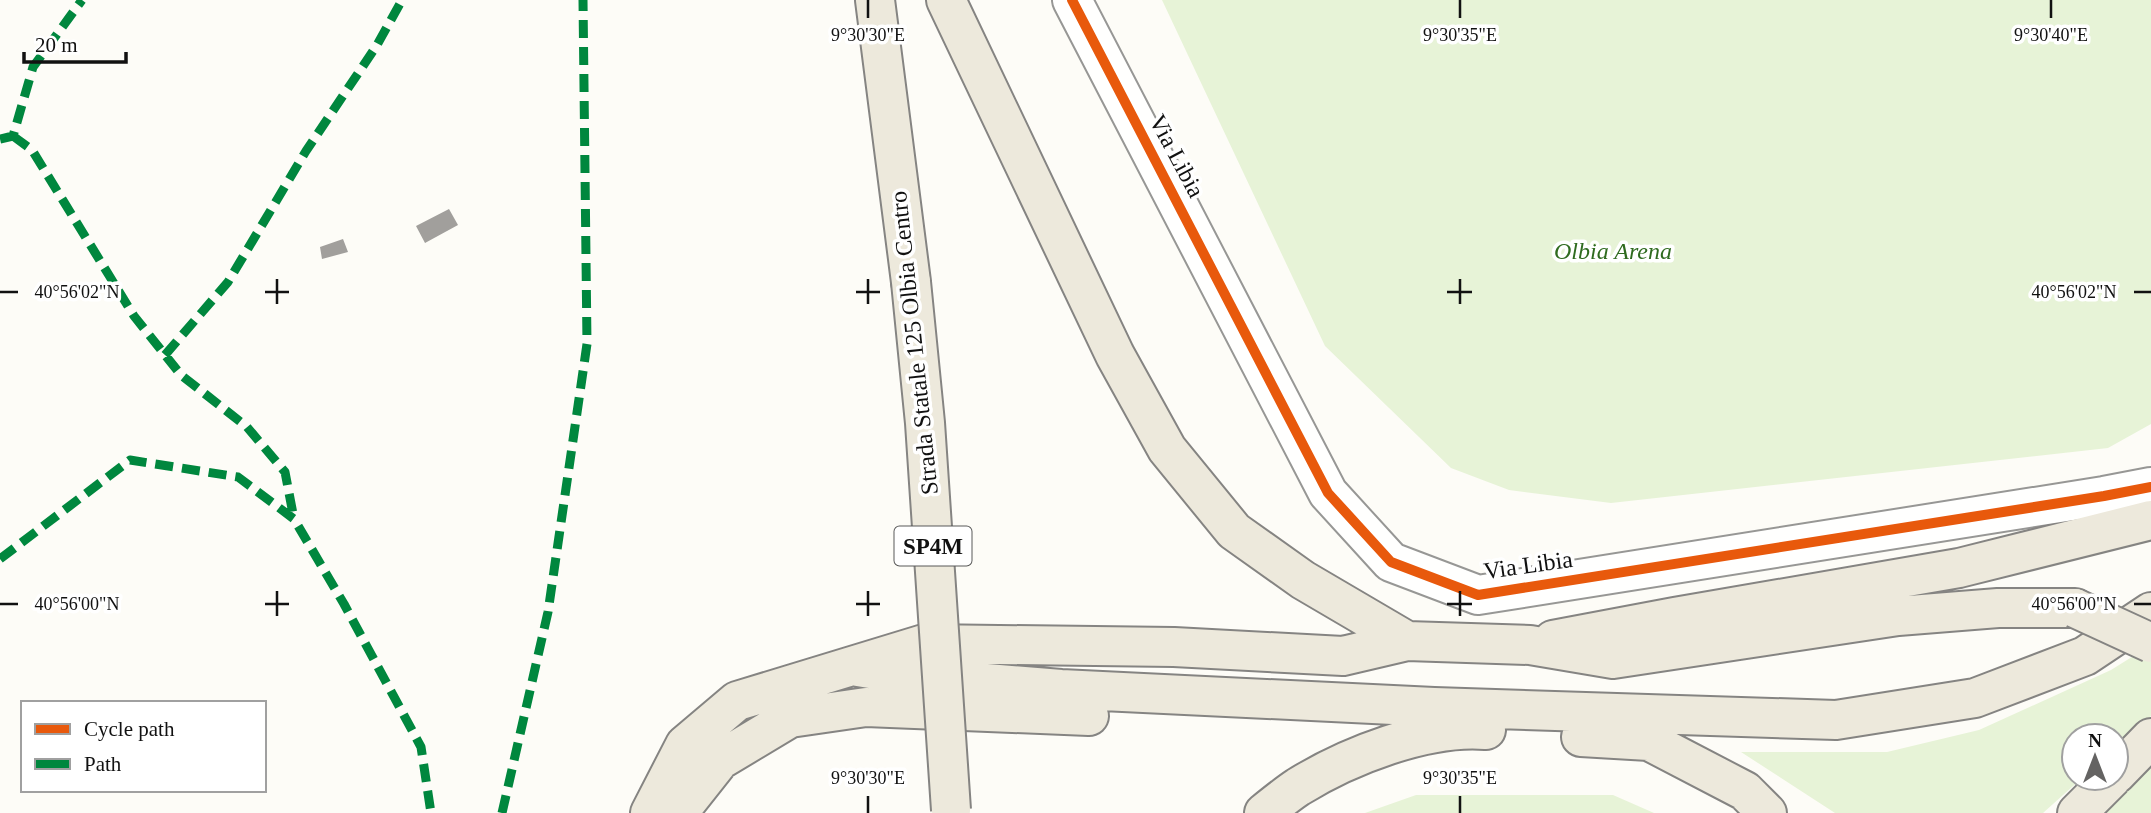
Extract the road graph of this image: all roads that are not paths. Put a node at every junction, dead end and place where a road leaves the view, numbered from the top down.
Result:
1 (875, 0) edge
2 (946, 0) edge
3 (1072, 0) edge
4 (2151, 486) edge
5 (2151, 520) edge
6 (2151, 612) edge
7 (1407, 641) junction
8 (2151, 643) edge
9 (1530, 645) junction
10 (847, 666) junction
11 (1464, 728) junction
12 (2151, 738) edge
13 (2130, 760) edge
14 (2098, 792) edge
15 (951, 812) edge
16 (650, 813) edge
17 (678, 813) edge
18 (1264, 813) edge
19 (1767, 813) edge
20 (2077, 813) edge

1 - 15 main road, Strada Statale 125 Olbia Centro / SP4M, bridge
2 - 7 main road
3 - 4 street, Via Libia
5 - 9 main road
6 - 10 main road
7 - 9 main road
7 - 10 main road
8 - 9 main road, bridge
10 - 16 main road
11 - 17 main road
11 - 18 main road
11 - 19 main road
12 - 13 main road
14 - 20 main road

